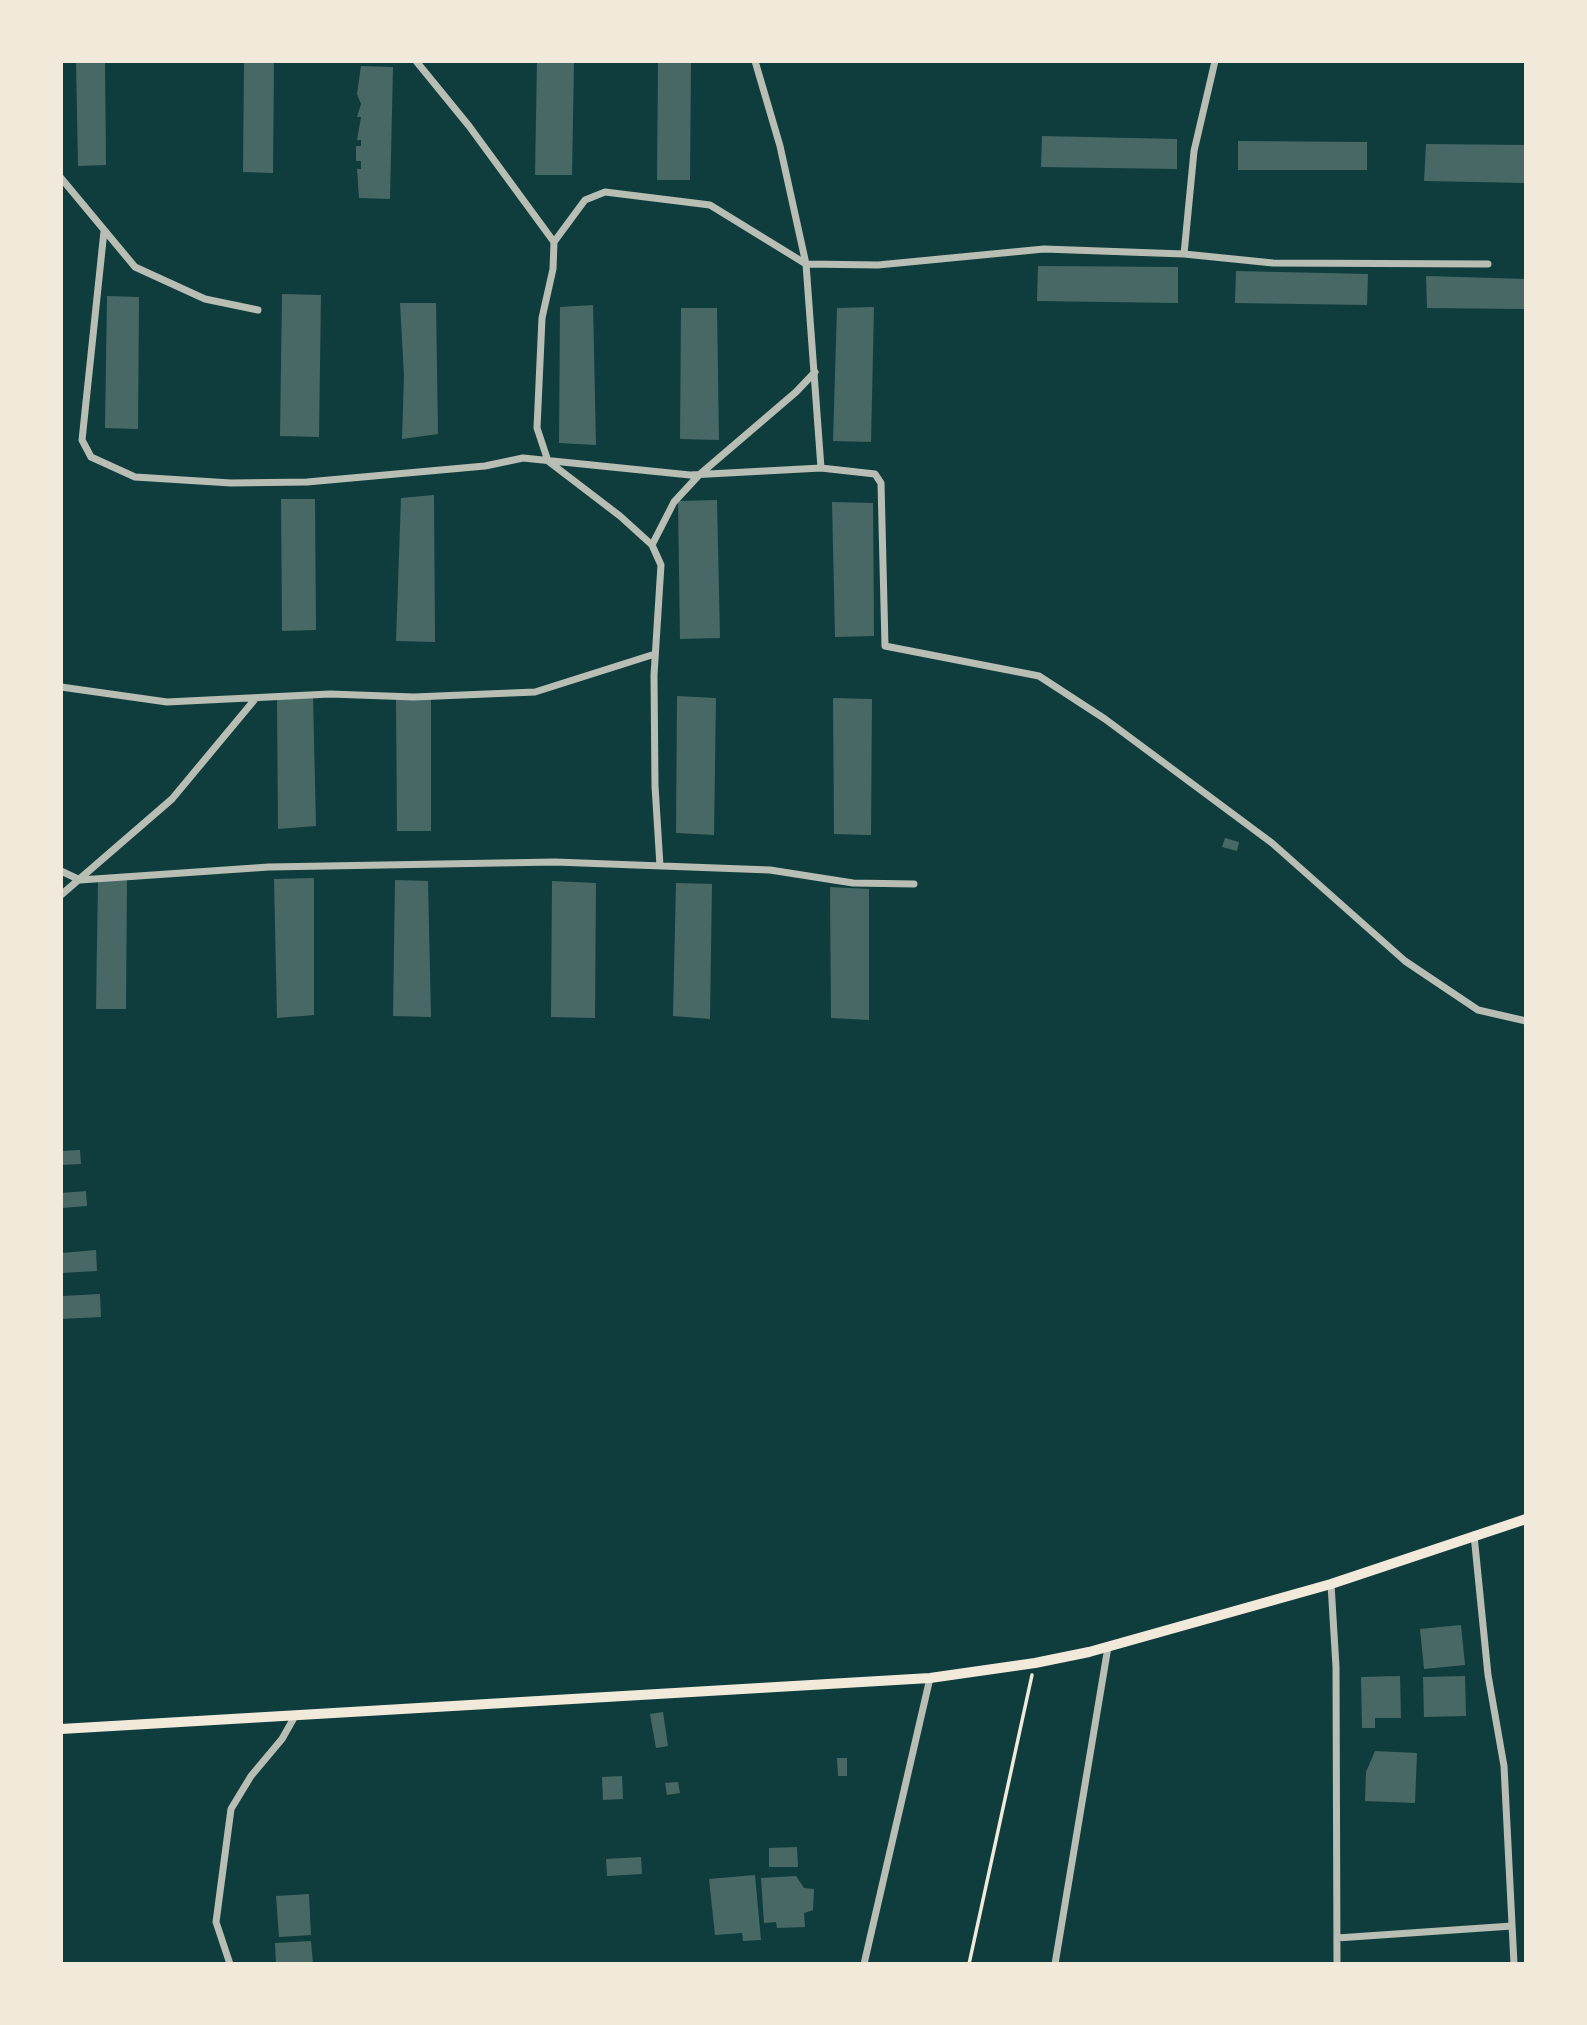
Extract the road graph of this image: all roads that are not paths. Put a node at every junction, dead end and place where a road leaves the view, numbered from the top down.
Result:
1 (415, 61) edge
2 (755, 61) edge
3 (1215, 61) edge
4 (61, 178) edge
5 (104, 231) junction
6 (554, 242) junction
7 (1184, 254) junction
8 (806, 264) junction
9 (1488, 264) dead end
10 (258, 310) dead end
11 (815, 372) junction
12 (548, 461) junction
13 (821, 468) junction
14 (699, 475) junction
15 (652, 545) junction
16 (655, 654) junction
17 (61, 687) edge
18 (256, 698) junction
19 (660, 866) junction
20 (61, 871) edge
21 (80, 880) junction
22 (914, 884) dead end
23 (61, 895) edge
24 (1526, 1021) edge
25 (1526, 1519) edge
26 (1474, 1535) junction
27 (1331, 1584) junction
28 (1108, 1647) junction
29 (930, 1678) junction
30 (295, 1716) junction
31 (61, 1729) edge
32 (1512, 1926) junction
33 (1337, 1938) junction
34 (230, 1964) edge
35 (864, 1964) edge
36 (1055, 1964) edge
37 (1337, 1964) edge
38 (1514, 1964) edge

1 - 6 street
2 - 8 street
3 - 7 street
4 - 5 street
5 - 10 street
5 - 12 street
6 - 8 street
6 - 12 street
7 - 8 street
7 - 9 street
8 - 11 street
11 - 13 street
11 - 14 street
12 - 14 street
12 - 15 street
13 - 14 street
13 - 24 street
14 - 15 street
15 - 16 street
16 - 18 street
16 - 19 street
17 - 18 street
18 - 21 street
19 - 21 street
19 - 22 street
20 - 21 street
21 - 23 street
25 - 26 main road
26 - 27 main road
26 - 32 street
27 - 28 main road
27 - 33 street
28 - 29 main road
28 - 36 street
29 - 30 main road
29 - 35 street
30 - 31 main road
30 - 34 street
32 - 33 street
32 - 38 street
33 - 37 street

